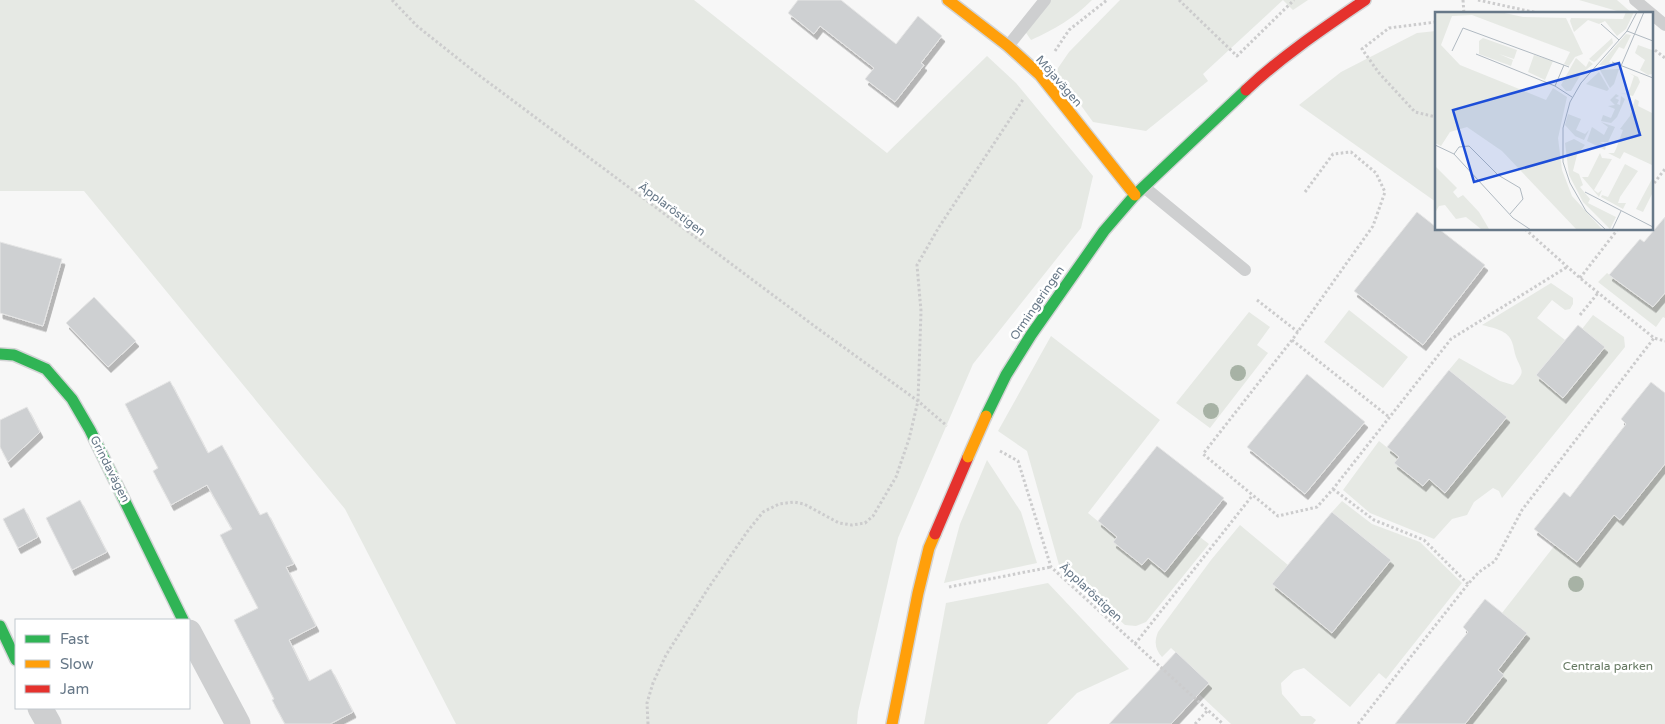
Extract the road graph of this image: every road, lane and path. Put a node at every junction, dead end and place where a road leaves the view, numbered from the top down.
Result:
1 (392, 0) edge
2 (948, 0) edge
3 (1045, 0) edge
4 (1107, 0) edge
5 (1179, 0) edge
6 (1294, 0) edge
7 (1365, 0) edge
8 (1478, 0) edge
9 (1635, 0) edge
10 (1533, 12) edge
11 (1649, 12) edge
12 (1652, 14) edge
13 (1435, 22) edge
14 (1665, 25) edge
15 (1008, 46) junction
16 (1652, 48) edge
17 (1665, 58) edge
18 (1040, 75) junction
19 (1435, 117) edge
20 (1665, 169) edge
21 (1652, 186) edge
22 (1139, 191) junction
23 (1305, 192) dead end
24 (1526, 230) edge
25 (1617, 230) edge
26 (1567, 267) junction
27 (1245, 270) dead end
28 (1580, 278) junction
29 (1598, 293) junction
30 (1257, 300) dead end
31 (1580, 315) dead end
32 (1298, 332) junction
33 (1654, 338) junction
34 (1292, 340) junction
35 (1665, 341) edge
36 (0, 354) edge
37 (918, 402) junction
38 (1389, 417) junction
39 (947, 426) dead end
40 (998, 451) dead end
41 (1334, 490) junction
42 (1252, 496) junction
43 (1051, 567) junction
44 (1468, 584) junction
45 (918, 593) junction
46 (183, 619) edge
47 (0, 626) edge
48 (190, 634) edge
49 (1134, 644) junction
50 (15, 658) edge
51 (41, 709) edge
52 (1208, 710) junction
53 (49, 724) edge
54 (238, 724) edge
55 (648, 724) edge
56 (892, 724) edge
57 (1195, 724) edge
58 (1223, 724) edge
59 (1358, 724) edge

1 - 37 path, Äpplaröstigen
2 - 15 street, Möjavägen
3 - 15 lane
4 - 18 path
5 - 6 path
7 - 22 street, Ormingeringen
8 - 10 path
9 - 11 lane
12 - 14 lane
13 - 19 path
15 - 18 street, Möjavägen
16 - 17 path
18 - 22 street, Möjavägen
18 - 37 path
20 - 21 path
22 - 27 lane
22 - 45 street, Ormingeringen, bridge
23 - 32 path
24 - 26 path
25 - 28 path
26 - 28 path
26 - 38 path
28 - 29 path
29 - 31 path
29 - 33 path
30 - 32 path
32 - 34 path
33 - 35 path
33 - 44 path
34 - 38 path
34 - 42 path
36 - 46 street, Grindavägen
37 - 39 path, Äpplaröstigen
37 - 55 path
38 - 41 path
40 - 43 path, Äpplaröstigen
41 - 42 path
41 - 44 path
42 - 49 path
43 - 45 path
43 - 49 path, Äpplaröstigen
44 - 59 path
45 - 56 street, Ormingeringen
47 - 50 street
48 - 54 street
49 - 52 path, Äpplaröstigen
51 - 53 street
52 - 57 path
52 - 58 path, Äpplaröstigen

